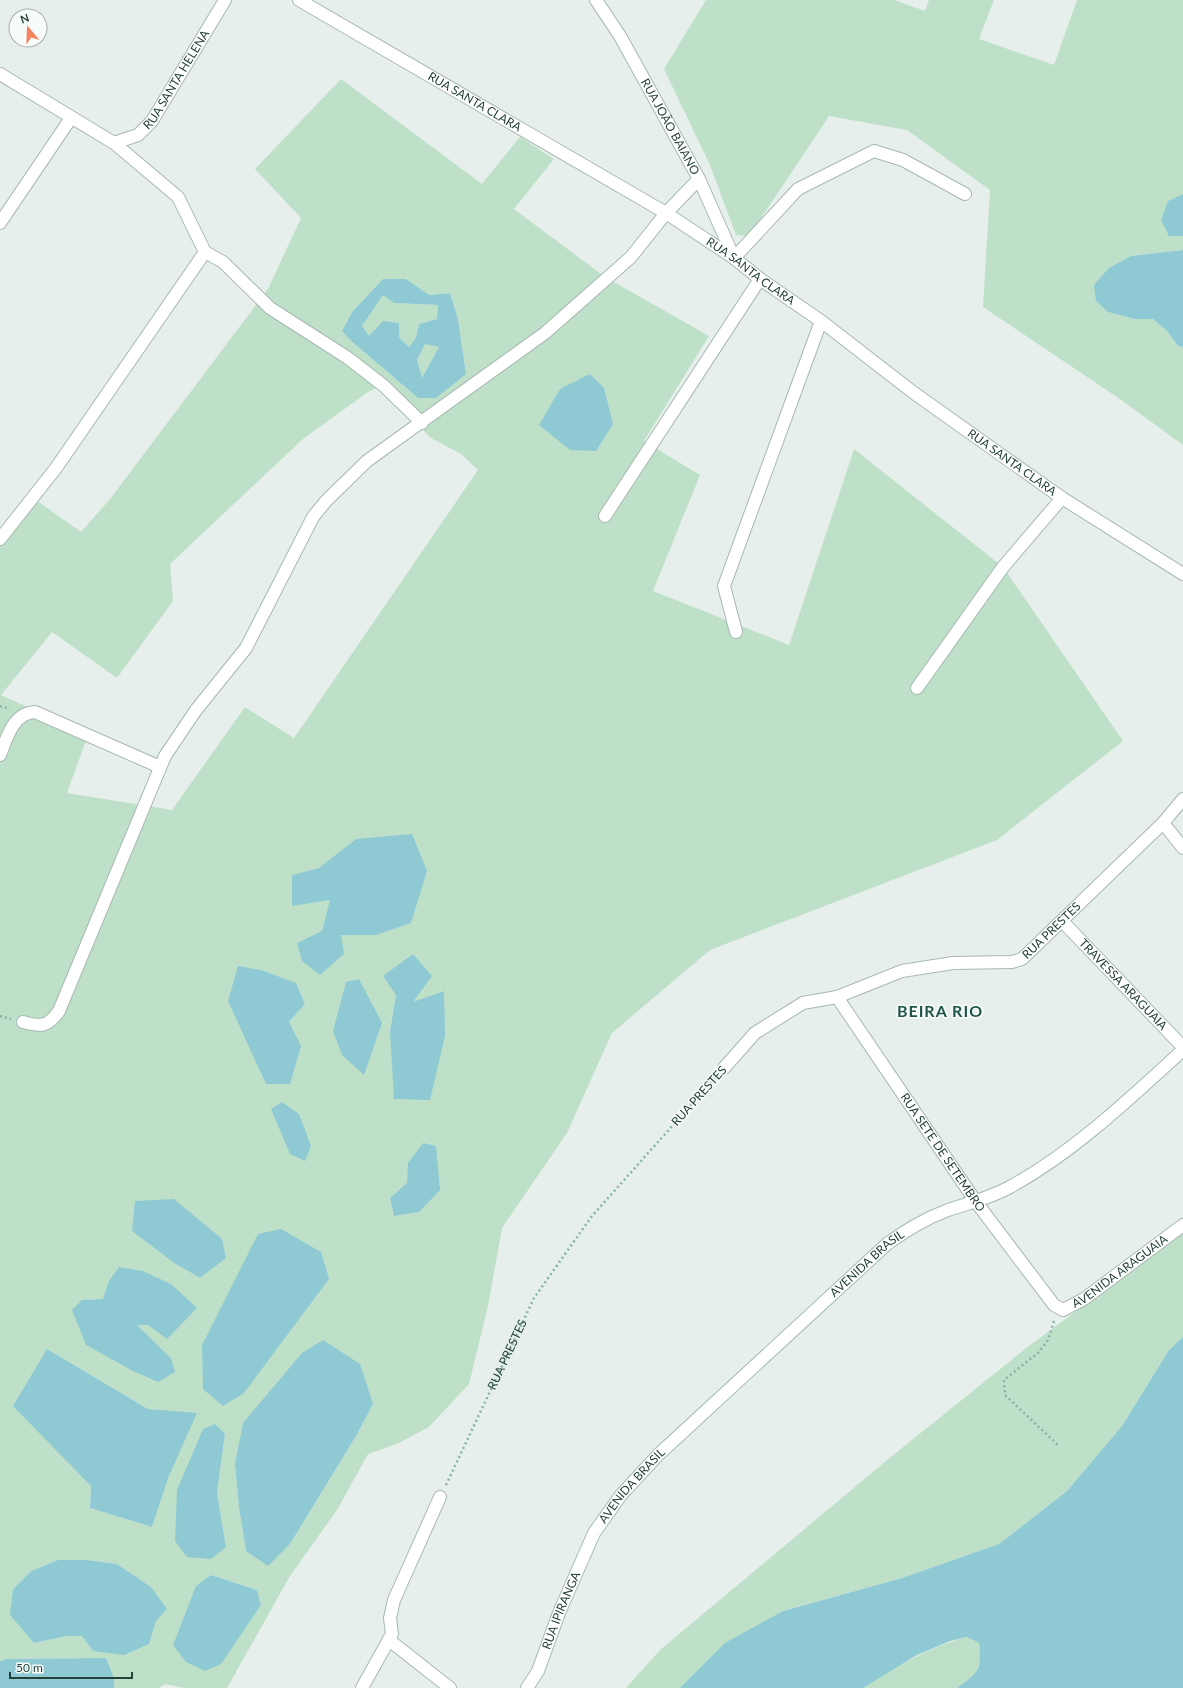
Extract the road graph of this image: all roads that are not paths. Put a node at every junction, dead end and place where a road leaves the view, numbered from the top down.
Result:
1 (225, 0) edge
2 (299, 0) edge
3 (596, 0) edge
4 (0, 74) edge
5 (72, 118) junction
6 (114, 143) junction
7 (699, 179) junction
8 (965, 194) dead end
9 (666, 213) junction
10 (0, 223) edge
11 (205, 252) junction
12 (734, 258) junction
13 (760, 280) junction
14 (821, 321) junction
15 (422, 423) junction
16 (1062, 498) junction
17 (605, 516) dead end
18 (0, 539) edge
19 (1183, 574) edge
20 (736, 632) dead end
21 (917, 688) dead end
22 (0, 755) edge
23 (160, 768) junction
24 (1183, 800) edge
25 (1163, 823) junction
26 (1183, 848) edge
27 (1062, 921) junction
28 (837, 996) junction
29 (23, 1022) dead end
30 (1183, 1049) edge
31 (724, 1068) road end
32 (976, 1202) junction
33 (1183, 1225) edge
34 (1054, 1305) joint
35 (440, 1497) road end
36 (594, 1533) joint
37 (389, 1640) junction
38 (362, 1688) edge
39 (450, 1688) edge
40 (527, 1688) edge

1 - 6 street, RUA SANTA HELENA
2 - 9 street, RUA SANTA CLARA
3 - 7 street, RUA JOÃO BAIANO
4 - 5 street
5 - 6 street
5 - 10 street
6 - 11 street
7 - 9 street
7 - 12 street, RUA JOÃO BAIANO
8 - 12 street
9 - 12 street, RUA SANTA CLARA
9 - 15 street
11 - 15 street
11 - 18 street
12 - 13 street, RUA SANTA CLARA
13 - 14 street, RUA SANTA CLARA
13 - 17 street
14 - 16 street, RUA SANTA CLARA
14 - 20 street
15 - 23 street
16 - 19 street, RUA SANTA CLARA
16 - 21 street
22 - 23 street
23 - 29 street
24 - 25 street, RUA PRESTES
25 - 26 street
25 - 27 street, RUA PRESTES
27 - 28 street, RUA PRESTES
27 - 30 street, TRAVESSA ARAGUAIA
28 - 31 street, RUA PRESTES
28 - 32 street, RUA SETE DE SETEMBRO
30 - 32 street, AVENIDA BRASIL
32 - 34 street, RUA SETE DE SETEMBRO
32 - 36 street, AVENIDA BRASIL
33 - 34 street, AVENIDA ARAGUAIA
35 - 37 street
36 - 40 street, RUA IPIRANGA
37 - 38 street
37 - 39 street

